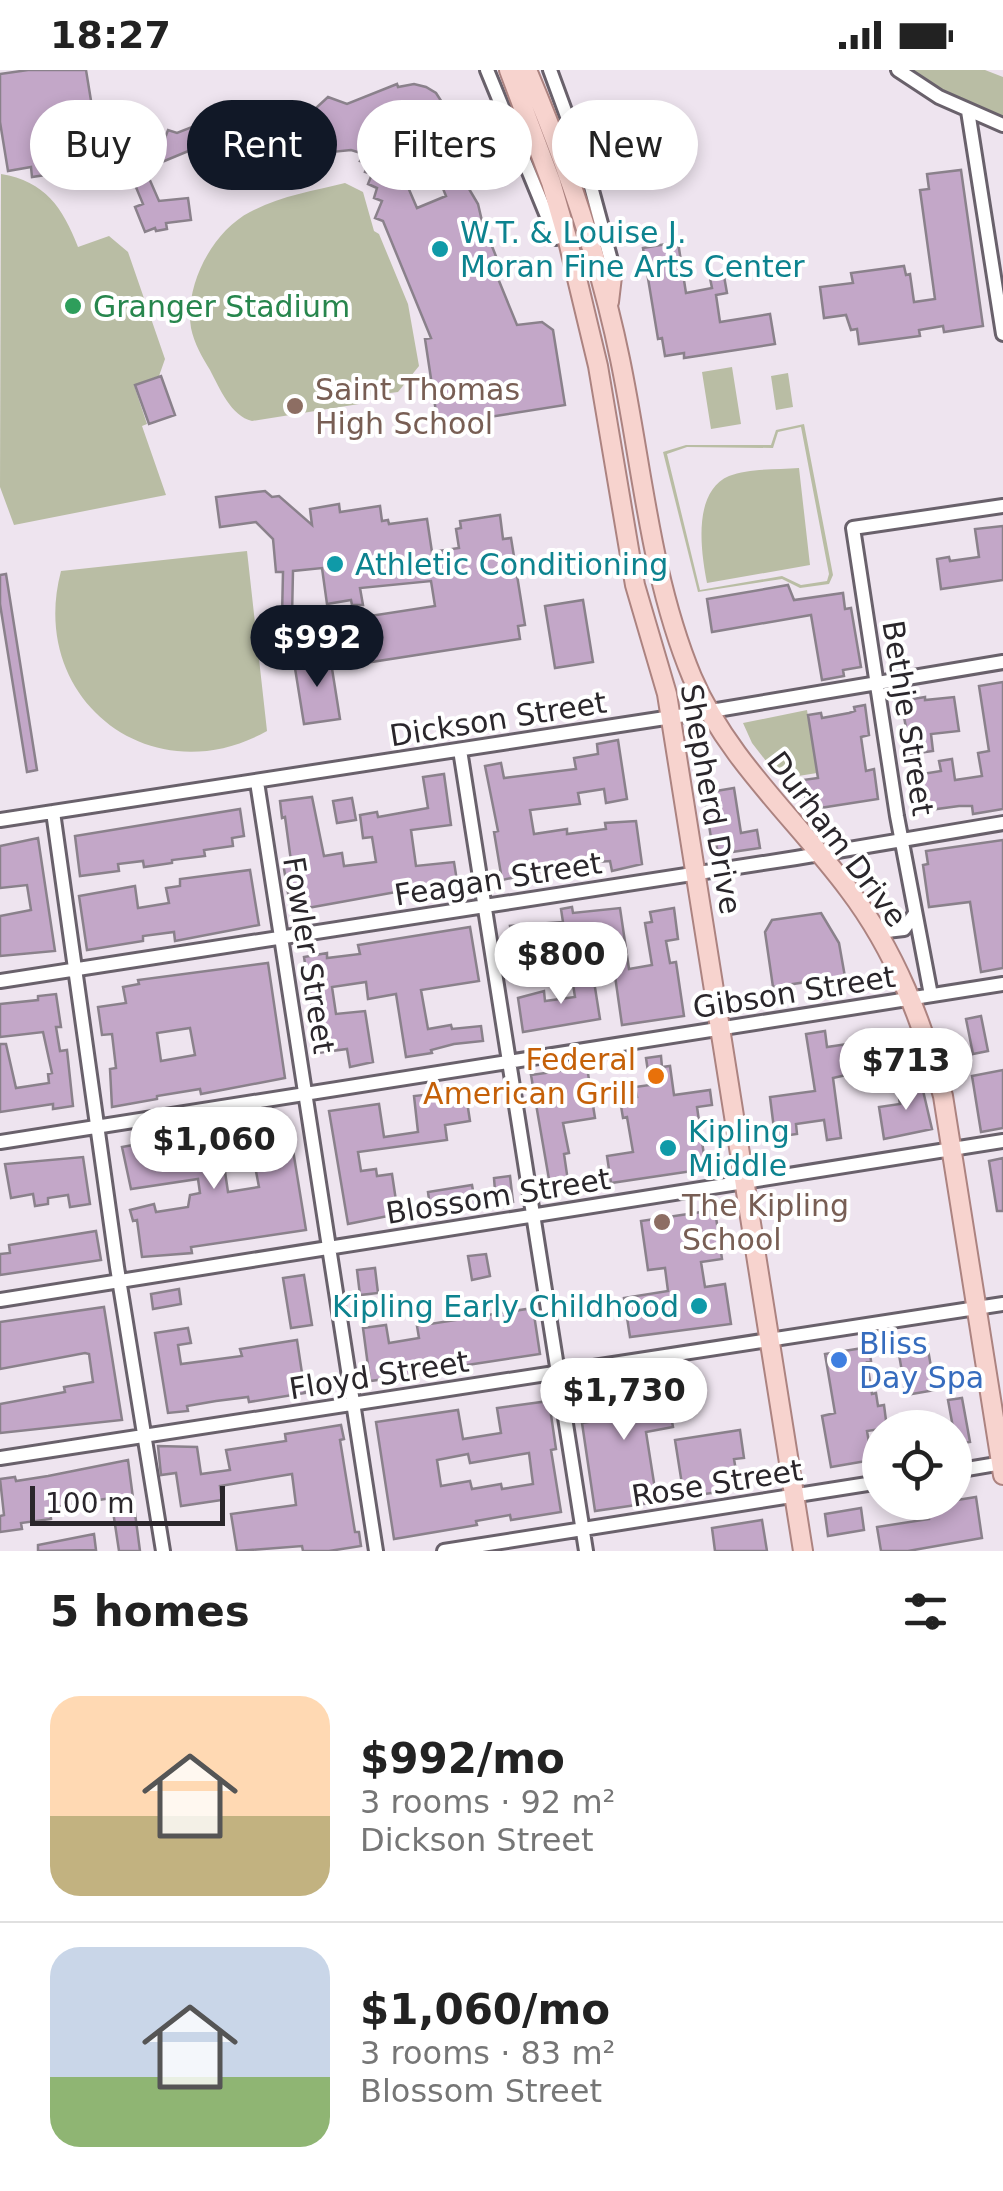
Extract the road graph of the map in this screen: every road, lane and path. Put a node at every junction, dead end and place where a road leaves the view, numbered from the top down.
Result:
1 (487, 70) edge
2 (509, 70) edge
3 (527, 70) edge
4 (898, 70) edge
5 (553, 75) edge
6 (968, 111) junction
7 (1003, 124) edge
8 (556, 238) joint
9 (613, 268) joint
10 (608, 312) junction
11 (586, 314) junction
12 (1003, 334) edge
13 (607, 412) junction
14 (632, 426) junction
15 (1003, 506) edge
16 (1003, 662) edge
17 (878, 684) junction
18 (711, 711) junction
19 (672, 717) junction
20 (460, 750) junction
21 (257, 782) junction
22 (53, 812) junction
23 (0, 820) edge
24 (1003, 823) edge
25 (902, 838) junction
26 (821, 854) junction
27 (696, 874) junction
28 (486, 906) junction
29 (914, 915) junction
30 (878, 932) junction
31 (280, 938) junction
32 (74, 969) junction
33 (0, 980) edge
34 (1003, 984) edge
35 (921, 997) junction
36 (721, 1028) junction
37 (512, 1062) junction
38 (306, 1095) junction
39 (97, 1128) junction
40 (0, 1142) edge
41 (1003, 1142) edge
42 (952, 1150) junction
43 (745, 1183) junction
44 (535, 1215) junction
45 (328, 1248) junction
46 (120, 1280) junction
47 (0, 1300) edge
48 (1003, 1304) edge
49 (976, 1308) junction
50 (770, 1340) junction
51 (560, 1372) junction
52 (353, 1404) junction
53 (145, 1438) junction
54 (0, 1458) edge
55 (1002, 1467) edge
56 (972, 1470) edge
57 (862, 1485) edge
58 (794, 1495) junction
59 (583, 1530) junction
60 (163, 1551) edge
61 (376, 1551) edge
62 (444, 1551) edge
63 (586, 1551) edge
64 (803, 1551) edge

1 - 8 street
2 - 11 main road, Shepherd Drive
3 - 10 main road, Shepherd Drive
4 - 6 street
5 - 9 street
6 - 7 street
6 - 12 street
8 - 11 main road
9 - 10 main road
10 - 14 main road, Shepherd Drive
11 - 13 main road, Shepherd Drive
13 - 14 main road
13 - 19 main road, Shepherd Drive
14 - 18 main road, Shepherd Drive
15 - 17 street, Bethje Street
16 - 17 street, Dickson Street
17 - 18 street, Dickson Street
17 - 25 street, Bethje Street
18 - 19 street, Dickson Street
18 - 26 main road, Durham Drive
19 - 20 street, Dickson Street
19 - 27 main road, Shepherd Drive
20 - 21 street, Dickson Street
20 - 28 street
21 - 22 street, Dickson Street
21 - 31 street, Fowler Street
22 - 23 street, Dickson Street
22 - 32 street
24 - 25 street, Feagan Street
25 - 26 street, Feagan Street
25 - 29 street, Bethje Street
26 - 27 street, Feagan Street
26 - 30 main road, Durham Drive
27 - 28 street, Feagan Street
27 - 36 main road, Shepherd Drive
28 - 31 street, Feagan Street
28 - 37 street
29 - 30 street
29 - 35 street, Bethje Street
30 - 35 main road, Durham Drive
31 - 32 street, Feagan Street
31 - 38 street, Fowler Street
32 - 33 street, Feagan Street
32 - 39 street
34 - 35 street, Gibson Street
35 - 36 street, Gibson Street
35 - 42 main road, Durham Drive
36 - 37 street, Gibson Street
36 - 43 main road, Shepherd Drive
37 - 38 street, Gibson Street
37 - 44 street
38 - 39 street, Gibson Street
38 - 45 street, Fowler Street
39 - 40 street, Gibson Street
39 - 46 street
41 - 42 street, Blossom Street
42 - 43 street, Blossom Street
42 - 49 main road, Durham Drive
43 - 44 street, Blossom Street
43 - 50 main road, Shepherd Drive
44 - 45 street, Blossom Street
44 - 51 street
45 - 46 street, Blossom Street
45 - 52 street, Fowler Street
46 - 47 street, Blossom Street
46 - 53 street
48 - 49 street, Floyd Street
49 - 50 street, Floyd Street
49 - 55 main road, Durham Drive
50 - 51 street, Floyd Street
50 - 58 main road, Shepherd Drive
51 - 52 street, Floyd Street
51 - 59 street
52 - 53 street, Floyd Street
52 - 61 street, Fowler Street
53 - 54 street, Floyd Street
53 - 60 street
55 - 56 street
57 - 58 street, Rose Street
58 - 59 street, Rose Street
58 - 64 main road, Shepherd Drive
59 - 62 street, Rose Street
59 - 63 street

